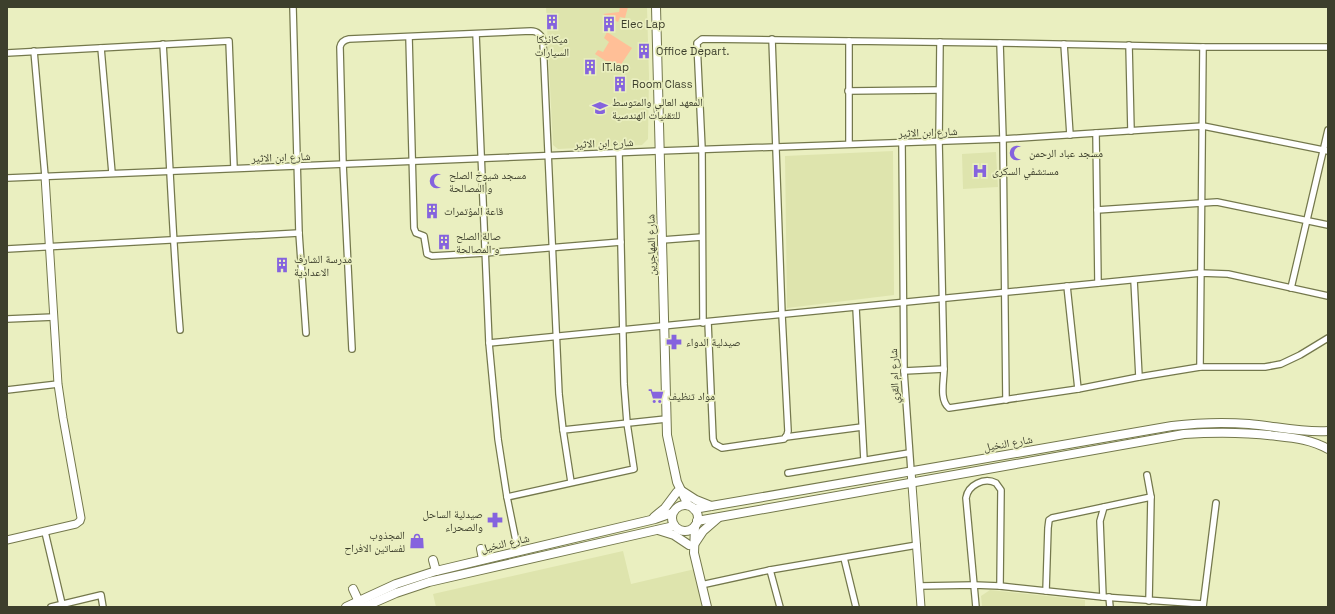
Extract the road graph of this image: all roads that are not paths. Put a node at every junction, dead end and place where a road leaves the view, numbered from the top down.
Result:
1 (293, 7) edge
2 (656, 7) edge
3 (476, 34) junction
4 (409, 37) junction
5 (772, 39) junction
6 (849, 41) junction
7 (940, 42) junction
8 (1000, 43) junction
9 (163, 44) junction
10 (1064, 44) junction
11 (1129, 45) junction
12 (1203, 47) junction
13 (1328, 47) edge
14 (101, 48) junction
15 (34, 52) junction
16 (7, 53) edge
17 (939, 90) junction
18 (848, 91) junction
19 (1203, 126) junction
20 (1328, 130) edge
21 (1132, 131) junction
22 (1096, 133) junction
23 (1070, 135) junction
24 (1003, 139) junction
25 (939, 142) junction
26 (902, 143) junction
27 (849, 144) junction
28 (776, 147) junction
29 (702, 149) junction
30 (660, 151) junction
31 (1325, 151) edge
32 (619, 152) junction
33 (548, 155) junction
34 (480, 158) junction
35 (412, 161) junction
36 (344, 164) junction
37 (297, 166) junction
38 (234, 168) junction
39 (171, 171) junction
40 (112, 173) junction
41 (45, 176) junction
42 (7, 178) edge
43 (1202, 202) junction
44 (1097, 210) junction
45 (1306, 220) junction
46 (1328, 225) edge
47 (300, 233) junction
48 (702, 237) junction
49 (662, 240) junction
50 (173, 241) junction
51 (621, 242) junction
52 (50, 247) junction
53 (553, 248) junction
54 (7, 249) edge
55 (485, 253) junction
56 (1201, 273) junction
57 (1134, 280) junction
58 (1098, 283) junction
59 (1067, 286) junction
60 (1291, 288) junction
61 (1005, 293) junction
62 (1328, 296) edge
63 (943, 299) junction
64 (904, 303) junction
65 (856, 308) junction
66 (782, 315) junction
67 (54, 317) junction
68 (7, 319) edge
69 (706, 323) junction
70 (664, 327) junction
71 (180, 330) dead end
72 (623, 330) junction
73 (306, 332) dead end
74 (557, 336) junction
75 (1328, 338) edge
76 (489, 343) junction
77 (352, 349) dead end
78 (1200, 367) junction
79 (944, 369) junction
80 (904, 371) junction
81 (1139, 377) junction
82 (58, 384) junction
83 (1078, 389) junction
84 (7, 390) edge
85 (1006, 400) junction
86 (666, 419) junction
87 (627, 423) junction
88 (862, 427) junction
89 (563, 430) junction
90 (1328, 431) edge
91 (786, 437) junction
92 (1328, 449) edge
93 (909, 453) junction
94 (864, 460) junction
95 (911, 471) junction
96 (788, 473) dead end
97 (1147, 475) dead end
98 (571, 482) junction
99 (912, 482) junction
100 (679, 491) junction
101 (507, 497) junction
102 (1151, 497) junction
103 (1216, 503) dead end
104 (712, 506) junction
105 (691, 507) junction
106 (1104, 507) junction
107 (675, 510) junction
108 (720, 517) junction
109 (648, 520) junction
110 (696, 524) junction
111 (677, 528) junction
112 (656, 529) junction
113 (45, 532) junction
114 (7, 540) edge
115 (692, 544) junction
116 (917, 545) junction
117 (481, 549) dead end
118 (518, 551) junction
119 (844, 558) junction
120 (483, 559) junction
121 (434, 560) dead end
122 (436, 570) junction
123 (770, 570) junction
124 (974, 585) junction
125 (701, 586) junction
126 (920, 586) junction
127 (1000, 586) junction
128 (353, 589) dead end
129 (1046, 591) junction
130 (1106, 597) junction
131 (1149, 601) junction
132 (62, 604) junction
133 (360, 604) edge
134 (1157, 604) edge
135 (1203, 606) edge
136 (51, 607) edge
137 (103, 607) edge
138 (346, 607) edge
139 (364, 607) edge
140 (707, 607) edge
141 (780, 607) edge
142 (856, 607) edge
143 (922, 607) edge
144 (976, 607) edge
145 (1110, 607) edge

1 - 37 street
2 - 30 main road, شارع المهاجرين
3 - 4 street
3 - 33 street
3 - 34 street
4 - 35 street
4 - 36 street
5 - 6 street
5 - 28 street
5 - 29 street
6 - 7 street
6 - 18 street
7 - 8 street
7 - 17 street
8 - 10 street
8 - 24 street
9 - 14 street
9 - 38 street
9 - 39 street
10 - 11 street
10 - 23 street
11 - 12 street
11 - 21 street
12 - 13 street
12 - 19 street
14 - 15 street
14 - 40 street
15 - 16 street
15 - 41 street
17 - 18 street
17 - 25 street
18 - 27 street
19 - 21 street, شارع ابن الاثير
19 - 31 street, شارع ابن الاثير
19 - 43 street
20 - 31 street
21 - 22 street, شارع ابن الاثير
22 - 23 street, شارع ابن الاثير
22 - 44 street
23 - 24 street, شارع ابن الاثير
24 - 25 street, شارع ابن الاثير
24 - 61 street
25 - 26 street, شارع ابن الاثير
25 - 63 street
26 - 27 street, شارع ابن الاثير
26 - 64 street, شارع ام القري
27 - 28 street, شارع ابن الاثير
28 - 29 street, شارع ابن الاثير
28 - 66 street
29 - 30 street, شارع ابن الاثير
29 - 48 street
30 - 32 street, شارع ابن الاثير
30 - 49 main road, شارع المهاجرين
31 - 45 street
32 - 33 street, شارع ابن الاثير
32 - 51 street
33 - 34 street, شارع ابن الاثير
33 - 53 street
34 - 35 street, شارع ابن الاثير
34 - 55 street
35 - 36 street, شارع ابن الاثير
35 - 55 street
36 - 37 street, شارع ابن الاثير
36 - 77 street
37 - 38 street, شارع ابن الاثير
37 - 47 street
38 - 39 street, شارع ابن الاثير
39 - 40 street, شارع ابن الاثير
39 - 50 street
40 - 41 street, شارع ابن الاثير
41 - 42 street, شارع ابن الاثير
41 - 52 street
43 - 44 street
43 - 45 street
43 - 56 street
44 - 58 street
45 - 46 street
45 - 60 street
47 - 50 street
47 - 73 street
48 - 49 street
48 - 69 street
49 - 70 main road, شارع المهاجرين
50 - 52 street
50 - 71 street
51 - 53 street
51 - 72 street
52 - 54 street
52 - 67 street
53 - 55 street
53 - 74 street
55 - 76 street
56 - 57 street
56 - 60 street
56 - 78 street
57 - 58 street
57 - 81 street
58 - 59 street
59 - 61 street
59 - 83 street
60 - 62 street
61 - 63 street
61 - 85 street
63 - 64 street
63 - 79 street
64 - 65 street
64 - 80 street, شارع ام القري
65 - 66 street
65 - 88 street
66 - 69 street
66 - 91 street
67 - 68 street
67 - 82 street
69 - 70 street
69 - 91 street
70 - 72 street
70 - 86 main road, شارع المهاجرين
72 - 74 street
72 - 87 street
74 - 76 street
74 - 89 street
75 - 78 street
76 - 101 street
78 - 81 street
79 - 80 street
79 - 85 street
80 - 93 street, شارع ام القري
81 - 83 street
82 - 84 street
82 - 113 street
83 - 85 street
86 - 87 street
86 - 100 main road, شارع المهاجرين
87 - 89 street
87 - 98 street
88 - 91 street
88 - 94 street
89 - 98 street
90 - 95 main road, شارع النخيل
92 - 99 main road, شارع النخيل
93 - 94 street
93 - 95 street, شارع ام القري
94 - 96 street
95 - 99 street, شارع ام القري
95 - 104 main road, شارع النخيل
97 - 102 street
98 - 101 street
99 - 108 main road, شارع النخيل
99 - 116 street, شارع ام القري
100 - 104 main road
100 - 105 main road, شارع المهاجرين
100 - 107 main road, شارع المهاجرين
100 - 109 main road
101 - 118 street
102 - 106 street
102 - 131 street
103 - 135 street
104 - 105 main road, شارع النخيل
105 - 107 main road
105 - 110 main road
106 - 129 street
106 - 130 street
107 - 109 main road, شارع النخيل
107 - 111 main road
108 - 110 main road, شارع النخيل
108 - 115 main road
109 - 118 main road, شارع النخيل
110 - 111 main road
110 - 115 main road
111 - 112 main road, شارع النخيل
111 - 115 main road
112 - 115 main road
112 - 139 main road, شارع النخيل
113 - 114 street
113 - 132 street
115 - 125 main road
116 - 119 street
116 - 126 street, شارع ام القري
117 - 120 main road
118 - 120 main road, شارع النخيل
119 - 123 street
119 - 142 street
120 - 122 main road, شارع النخيل
121 - 122 main road
122 - 133 main road, شارع النخيل
123 - 125 street
123 - 141 street
124 - 126 street
124 - 127 street
124 - 127 street
124 - 144 street
125 - 140 main road
126 - 143 street, شارع ام القري
127 - 129 street
128 - 133 main road
129 - 130 street
130 - 131 street
130 - 145 street
131 - 134 street
132 - 136 street
132 - 137 street
133 - 138 main road, شارع النخيل
134 - 135 street

